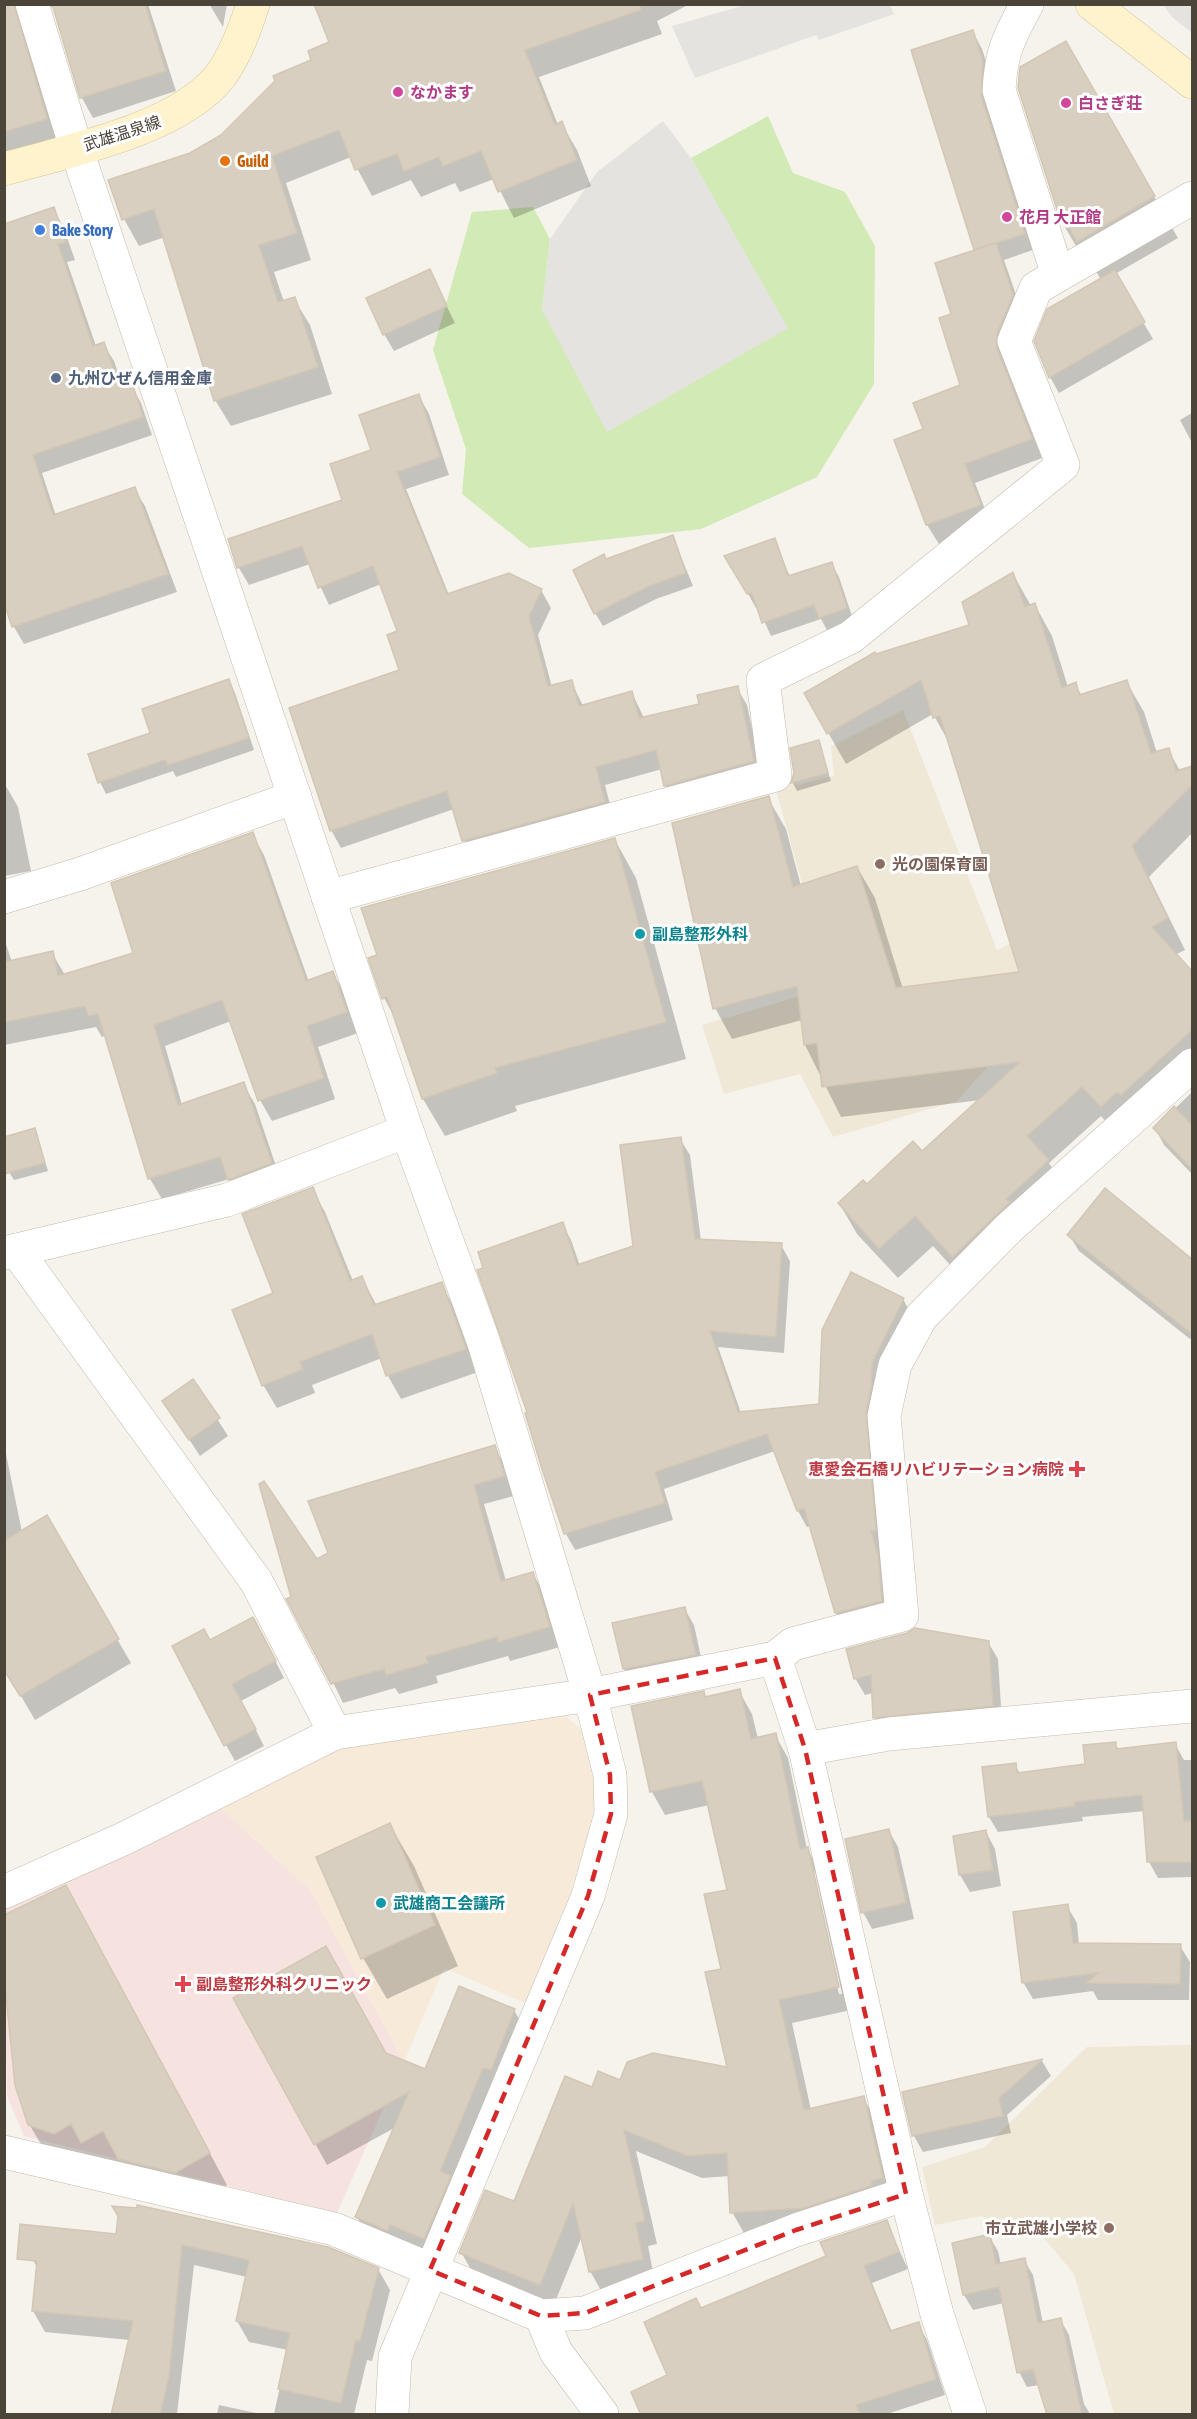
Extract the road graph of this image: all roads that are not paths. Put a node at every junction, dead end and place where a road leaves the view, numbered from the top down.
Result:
1 (32, 4) edge
2 (253, 4) edge
3 (1027, 4) edge
4 (1092, 4) edge
5 (1192, 82) edge
6 (76, 148) junction
7 (4, 169) edge
8 (1192, 198) edge
9 (1058, 274) junction
10 (295, 797) junction
11 (4, 897) edge
12 (328, 897) junction
13 (1192, 1065) edge
14 (407, 1131) junction
15 (10, 1251) edge
16 (775, 1658) junction
17 (591, 1695) junction
18 (1192, 1706) edge
19 (335, 1733) junction
20 (805, 1749) junction
21 (4, 1892) edge
22 (4, 2151) edge
23 (906, 2194) junction
24 (430, 2270) junction
25 (541, 2316) junction
26 (392, 2415) edge
27 (602, 2415) edge
28 (970, 2415) edge

1 - 6 street
2 - 6 main road, 武雄温泉線
3 - 9 street
4 - 5 main road
6 - 7 main road, 武雄温泉線
6 - 10 street
8 - 9 street
9 - 12 street
10 - 11 street
10 - 12 street
12 - 14 street
13 - 16 street
14 - 15 street
14 - 17 street
15 - 19 street
16 - 17 street
16 - 20 street
17 - 19 street
17 - 24 street
18 - 20 street
19 - 21 street
20 - 23 street
22 - 24 street
23 - 25 street
23 - 28 street
24 - 25 street
24 - 26 street
25 - 27 street

